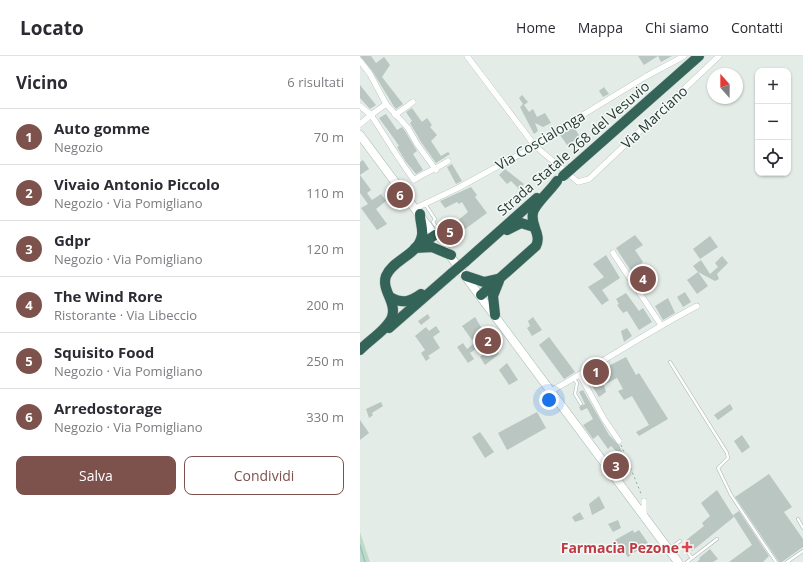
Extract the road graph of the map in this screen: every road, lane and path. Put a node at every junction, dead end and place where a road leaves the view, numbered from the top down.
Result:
1 (467, 56) edge
2 (699, 56) edge
3 (719, 56) edge
4 (681, 57) edge
5 (360, 61) edge
6 (413, 102) dead end
7 (386, 104) junction
8 (360, 106) edge
9 (371, 115) junction
10 (396, 115) junction
11 (360, 124) edge
12 (360, 135) edge
13 (535, 146) junction
14 (448, 161) dead end
15 (436, 170) junction
16 (560, 178) junction
17 (424, 204) junction
18 (418, 211) junction
19 (534, 227) junction
20 (437, 237) junction
21 (415, 248) junction
22 (481, 248) junction
23 (613, 253) dead end
24 (451, 254) junction
25 (448, 276) junction
26 (466, 276) junction
27 (501, 278) junction
28 (630, 279) junction
29 (638, 279) dead end
30 (480, 295) junction
31 (390, 297) junction
32 (697, 306) dead end
33 (495, 316) junction
34 (661, 325) junction
35 (360, 350) edge
36 (360, 354) edge
37 (670, 362) dead end
38 (580, 375) junction
39 (574, 378) junction
40 (552, 391) junction
41 (581, 404) dead end
42 (619, 441) joint
43 (644, 501) joint
44 (644, 516) junction
45 (798, 519) dead end
46 (803, 528) edge
47 (717, 539) dead end
48 (680, 541) dead end
49 (669, 549) junction
50 (685, 549) dead end
51 (803, 551) edge
52 (692, 558) junction
53 (678, 562) edge
54 (687, 562) edge
55 (776, 562) edge
56 (787, 562) edge

1 - 13 street
2 - 16 highway, Strada Statale 268 del Vesuvio, bridge
3 - 13 street, Via Marciano
4 - 13 street, Via Coscialonga
5 - 7 street
6 - 10 street
7 - 9 street
7 - 10 street
8 - 9 street
9 - 11 street
9 - 15 street
10 - 15 street
12 - 18 main road
13 - 17 street, Via Coscialonga
14 - 15 street
16 - 19 highway
16 - 22 highway, Strada Statale 268 del Vesuvio
17 - 18 street, Via Coscialonga
17 - 20 lane
18 - 20 main road
18 - 21 highway
19 - 22 highway
19 - 27 highway
20 - 21 highway
20 - 24 main road
21 - 24 highway
21 - 31 highway
22 - 25 highway, Strada Statale 268 del Vesuvio, bridge
23 - 28 street
24 - 26 main road
25 - 31 highway
25 - 36 highway
26 - 27 highway
26 - 30 main road
27 - 30 highway
27 - 33 highway
28 - 29 lane
28 - 34 street
30 - 33 main road
31 - 35 highway
32 - 34 street
33 - 40 main road
34 - 38 street
37 - 55 lane
38 - 39 street
38 - 42 street
39 - 40 street
39 - 41 lane
40 - 44 main road
42 - 43 path
43 - 44 street
44 - 49 main road
45 - 46 lane
47 - 52 lane
48 - 49 lane
49 - 53 main road
50 - 52 lane
51 - 56 lane
52 - 54 lane

